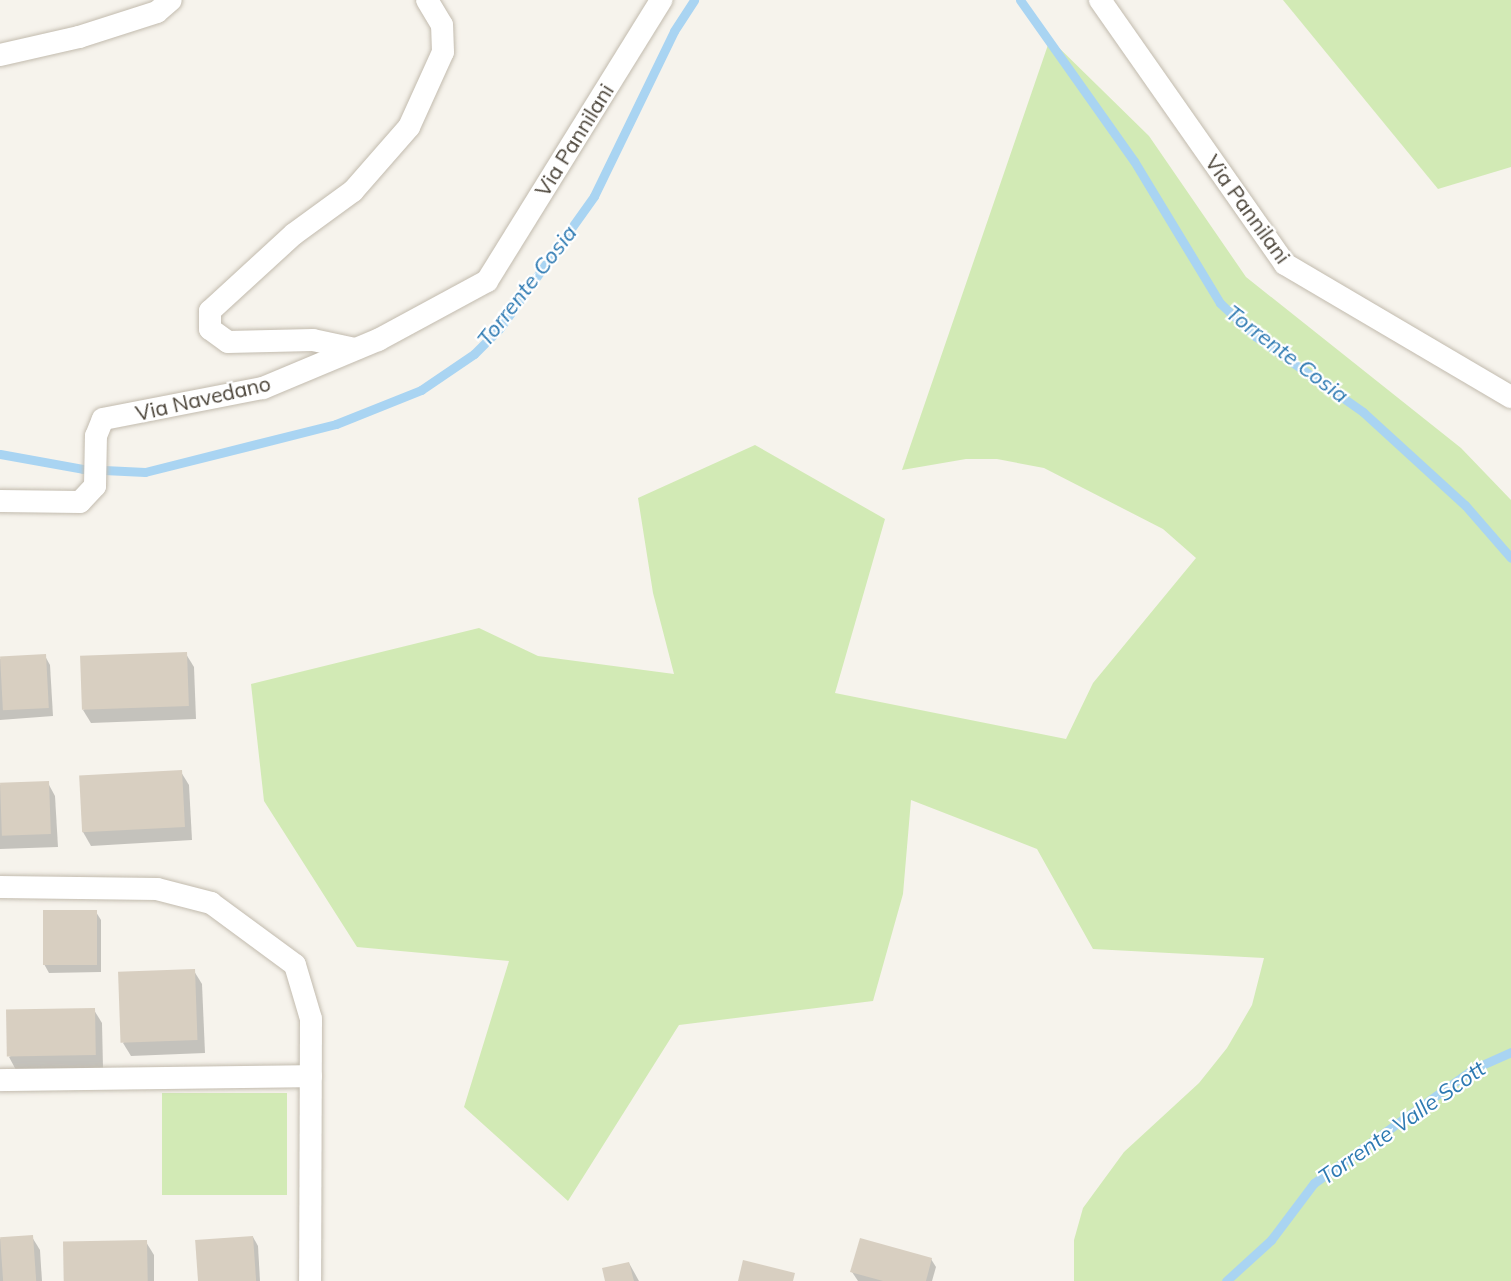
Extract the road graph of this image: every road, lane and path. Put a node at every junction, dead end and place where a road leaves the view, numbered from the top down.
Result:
1 (171, 0) edge
2 (427, 0) edge
3 (661, 0) edge
4 (1100, 0) edge
5 (0, 55) edge
6 (487, 281) joint
7 (356, 349) junction
8 (1511, 397) edge
9 (0, 501) edge
10 (0, 887) edge
11 (311, 1076) junction
12 (0, 1080) edge
13 (310, 1281) edge

1 - 5 street
2 - 7 street
3 - 6 street, Via Pannilani
4 - 8 street, Via Pannilani
6 - 7 street, Via Navedano
7 - 9 street, Via Navedano
10 - 11 street
11 - 12 street
11 - 13 street

